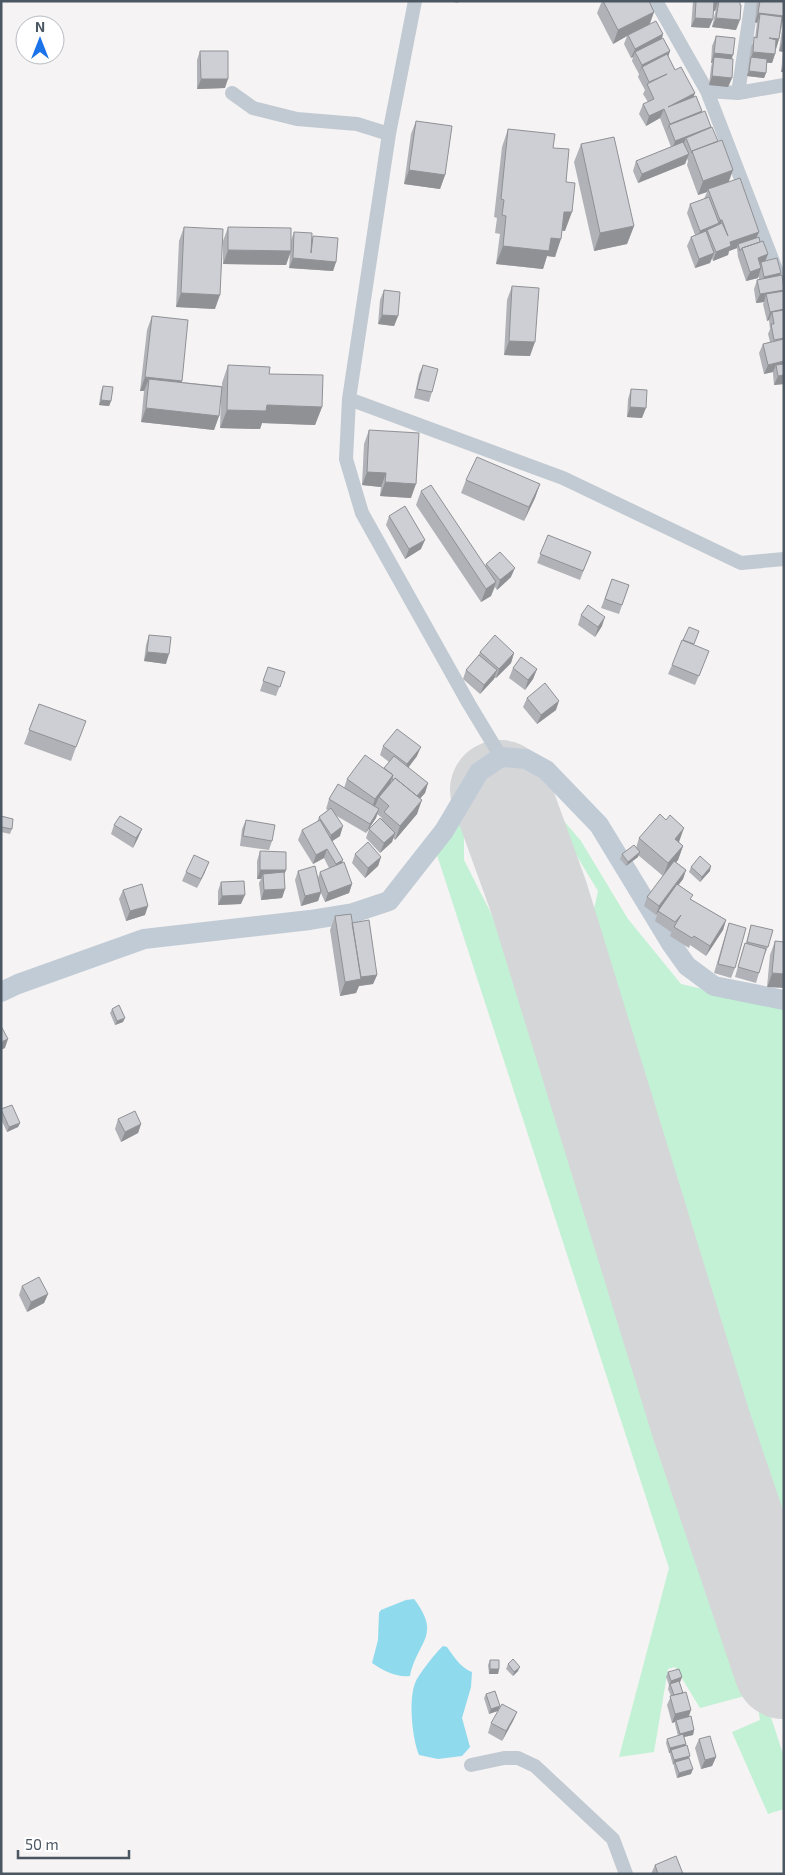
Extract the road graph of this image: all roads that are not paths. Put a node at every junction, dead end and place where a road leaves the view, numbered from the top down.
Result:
1 (415, 1) edge
2 (656, 1) edge
3 (752, 1) edge
4 (784, 85) edge
5 (707, 91) junction
6 (232, 92) dead end
7 (738, 93) junction
8 (389, 134) junction
9 (784, 290) edge
10 (349, 399) junction
11 (784, 559) edge
12 (501, 756) junction
13 (1, 992) edge
14 (784, 1000) edge
15 (471, 1765) dead end
16 (626, 1874) edge

1 - 8 street
2 - 5 street
3 - 7 street
4 - 7 street
5 - 7 street
5 - 9 street
6 - 8 street
8 - 10 street
10 - 11 street
10 - 12 street
12 - 13 main road
12 - 14 main road
15 - 16 street

